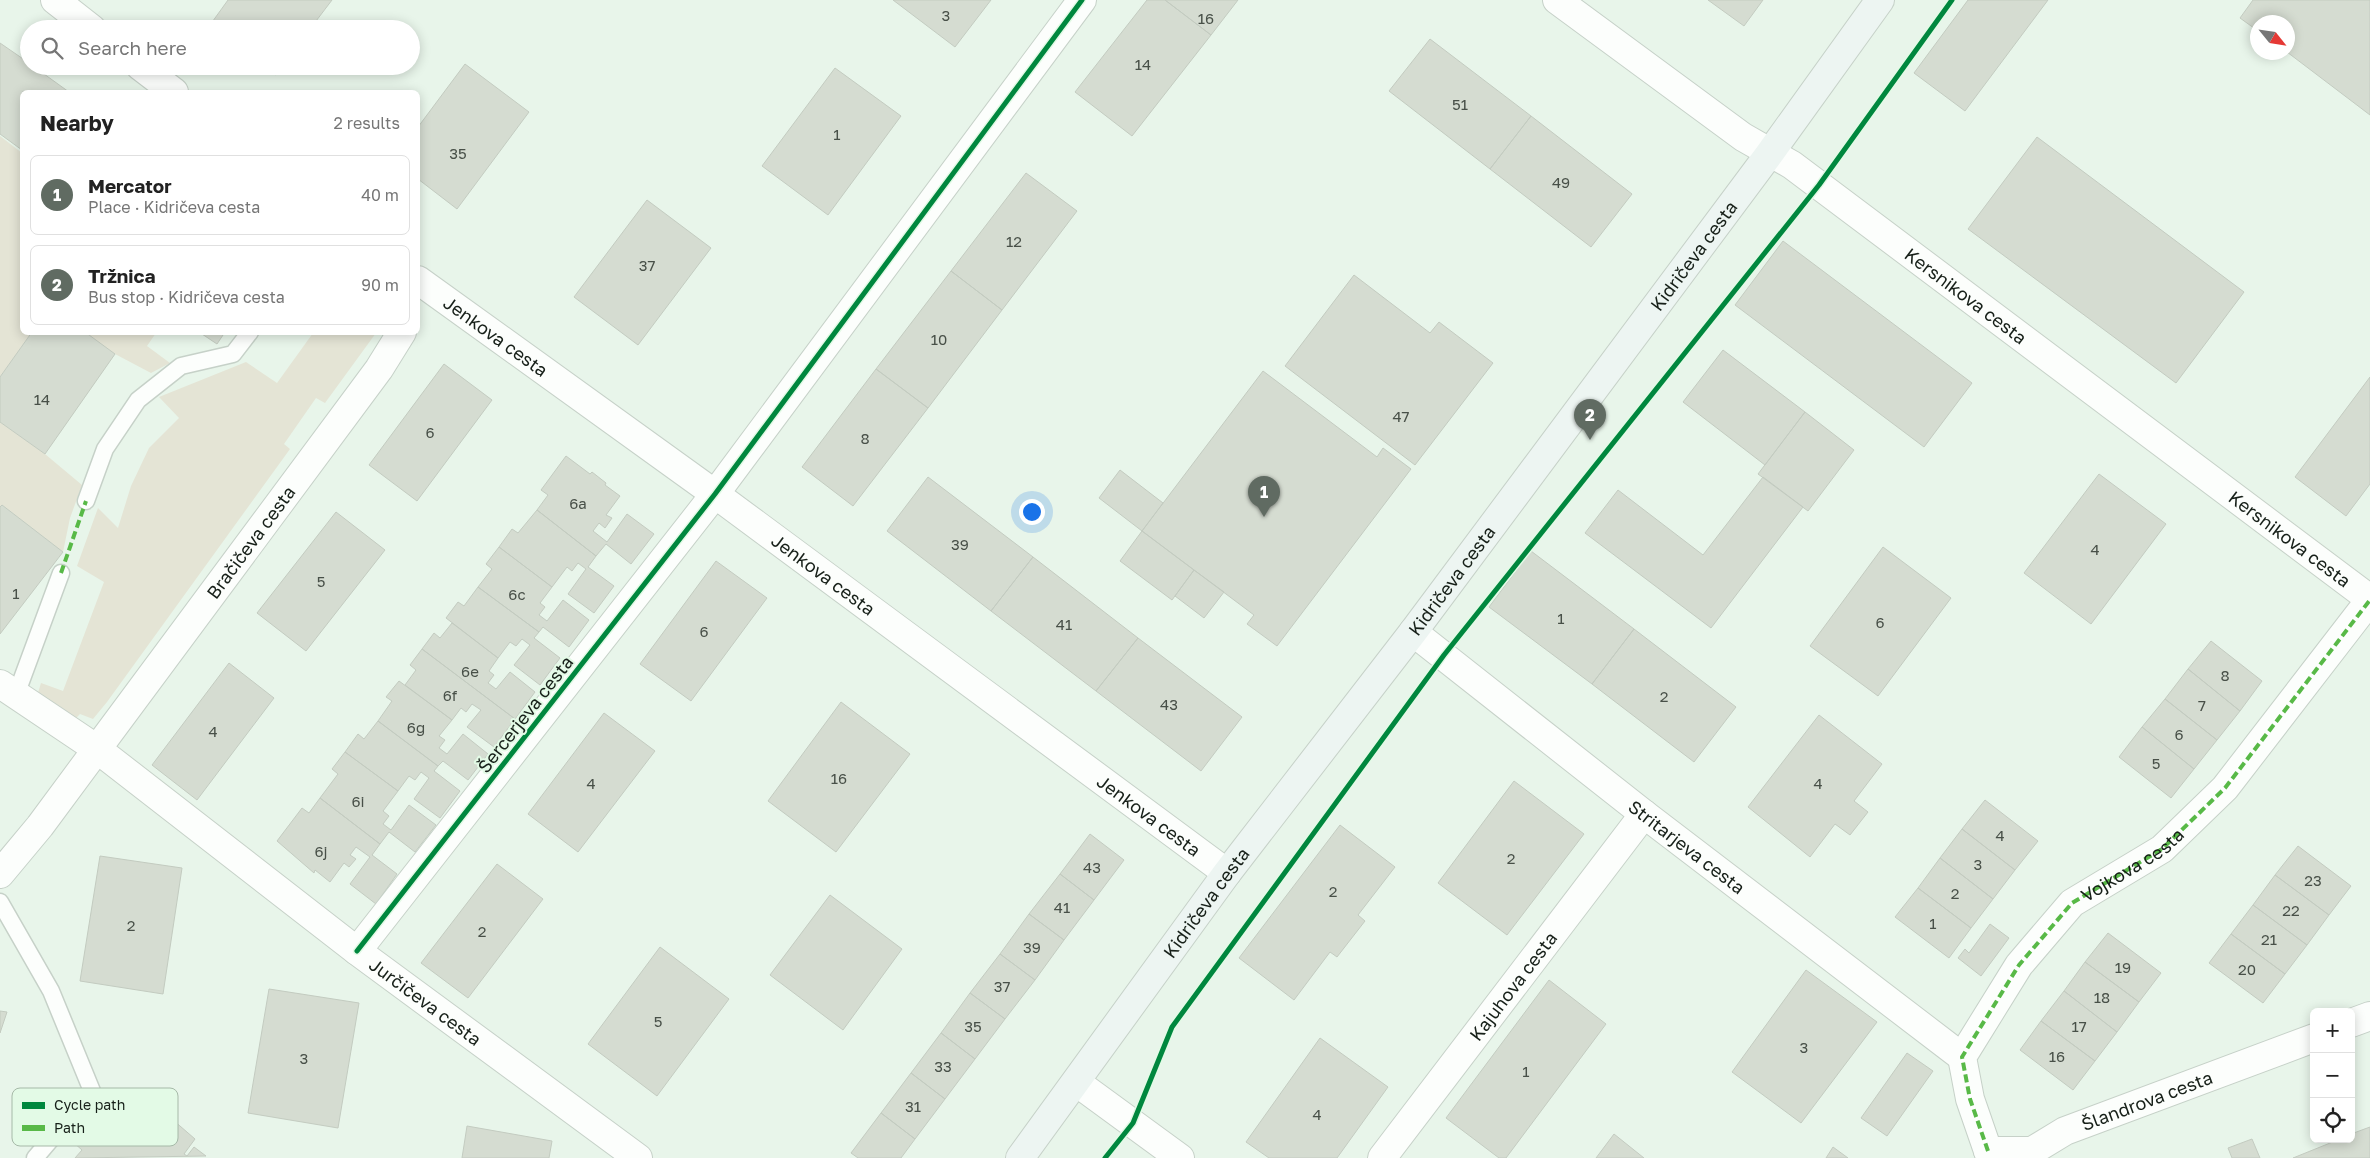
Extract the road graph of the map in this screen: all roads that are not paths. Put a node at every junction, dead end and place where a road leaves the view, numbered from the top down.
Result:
1 (55, 0) edge
2 (1082, 0) edge
3 (1558, 0) edge
4 (1880, 0) edge
5 (81, 20) edge
6 (152, 75) edge
7 (171, 90) edge
8 (1770, 153) junction
9 (421, 293) edge
10 (248, 335) edge
11 (400, 335) edge
12 (715, 494) junction
13 (86, 501) dead end
14 (61, 572) dead end
15 (2370, 599) edge
16 (1413, 632) junction
17 (8, 690) edge
18 (97, 749) junction
19 (1644, 814) junction
20 (1226, 873) junction
21 (0, 874) edge
22 (0, 902) edge
23 (357, 951) junction
24 (2370, 1016) edge
25 (2355, 1022) edge
26 (2310, 1039) edge
27 (1962, 1058) junction
28 (1076, 1082) junction
29 (91, 1088) edge
30 (45, 1146) edge
31 (1985, 1154) edge
32 (35, 1158) edge
33 (638, 1158) edge
34 (1020, 1158) edge
35 (1180, 1158) edge
36 (1382, 1158) edge

1 - 5 street
2 - 12 street, Šercerjeva cesta
3 - 8 street, Kersnikova cesta
4 - 8 main road, Kidričeva cesta
6 - 7 street
8 - 15 street, Kersnikova cesta
8 - 16 main road, Kidričeva cesta
9 - 12 street, Jenkova cesta
10 - 13 lane
11 - 18 street, Bračičeva cesta
12 - 20 street, Jenkova cesta
12 - 23 street, Šercerjeva cesta
14 - 17 lane
15 - 27 street, Vojkova cesta
16 - 19 street, Stritarjeva cesta
16 - 20 main road, Kidričeva cesta
17 - 18 street
18 - 21 street, Bračičeva cesta
18 - 23 street, Jurčičeva cesta
19 - 27 street, Stritarjeva cesta
19 - 36 street, Kajuhova cesta
20 - 28 main road, Kidričeva cesta
22 - 29 lane
23 - 33 street, Jurčičeva cesta
24 - 25 street
26 - 31 street, Šlandrova cesta
27 - 31 street
28 - 34 main road, Kidričeva cesta
28 - 35 street
30 - 32 lane

